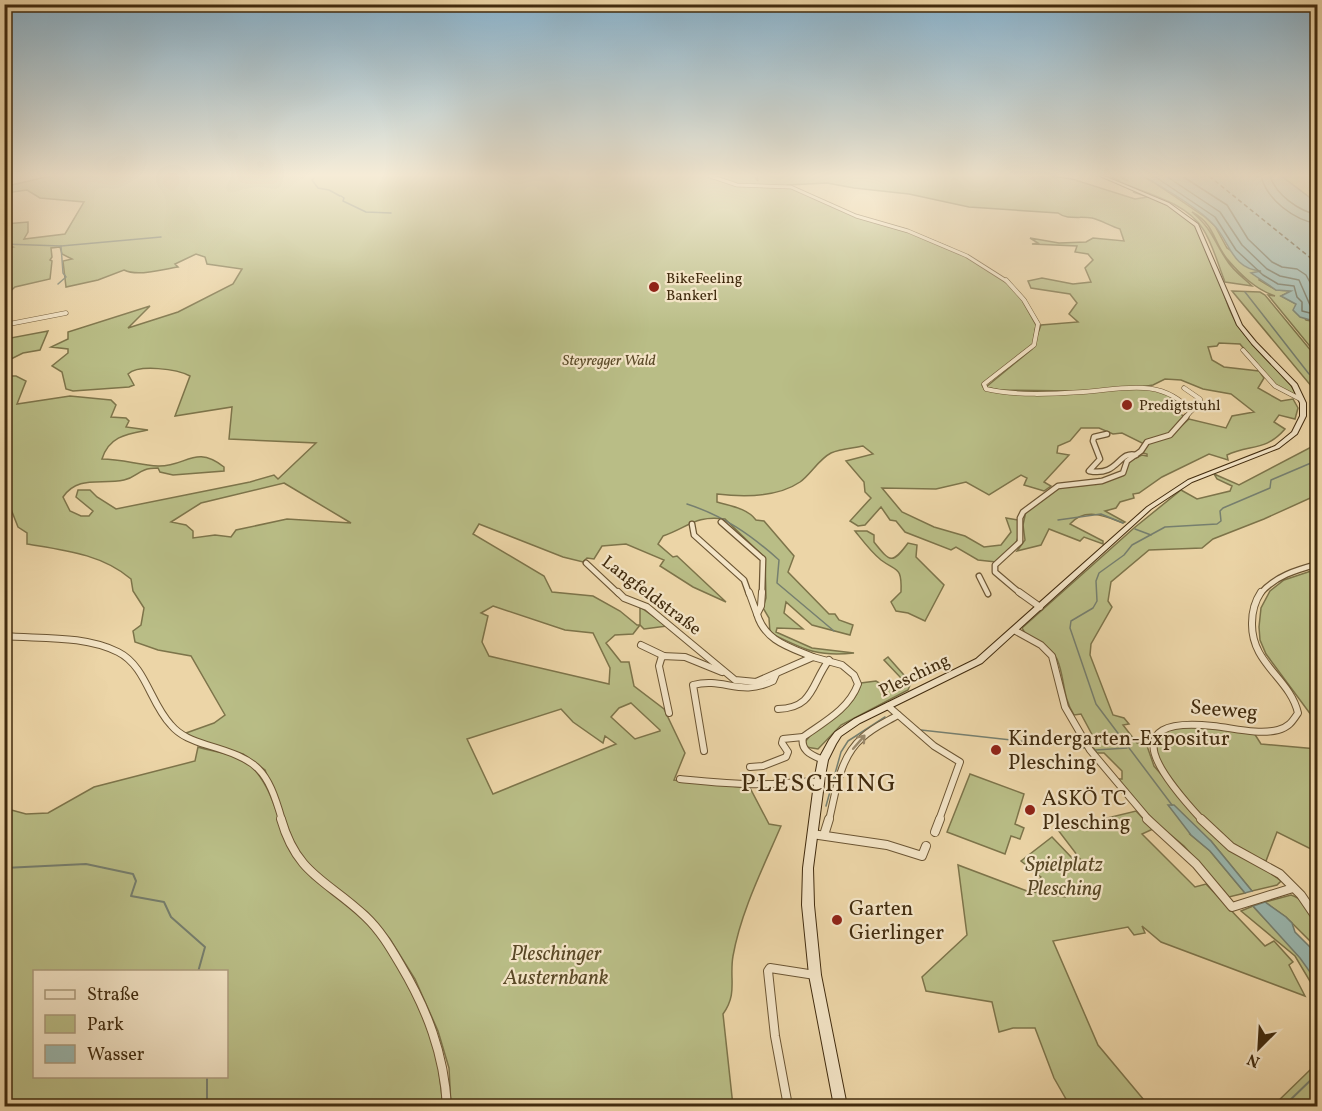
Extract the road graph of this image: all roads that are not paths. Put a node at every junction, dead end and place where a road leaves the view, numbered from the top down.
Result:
1 (899, 228) edge
2 (1198, 228) edge
3 (66, 313) dead end
4 (4, 325) edge
5 (1243, 350) dead end
6 (1184, 388) dead end
7 (1302, 400) junction
8 (1191, 411) junction
9 (1107, 434) dead end
10 (1137, 455) junction
11 (721, 522) dead end
12 (692, 524) dead end
13 (586, 563) dead end
14 (1317, 564) edge
15 (979, 576) dead end
16 (988, 594) dead end
17 (1040, 606) junction
18 (757, 614) junction
19 (1014, 630) junction
20 (4, 636) edge
21 (641, 645) dead end
22 (664, 656) junction
23 (813, 657) junction
24 (830, 660) junction
25 (726, 674) junction
26 (776, 674) junction
27 (888, 706) junction
28 (778, 709) dead end
29 (669, 713) dead end
30 (898, 715) junction
31 (803, 737) junction
32 (200, 745) joint
33 (704, 751) dead end
34 (823, 760) junction
35 (750, 767) dead end
36 (680, 779) dead end
37 (819, 782) junction
38 (935, 832) dead end
39 (812, 834) junction
40 (824, 835) junction
41 (926, 846) dead end
42 (1293, 888) junction
43 (1317, 920) edge
44 (815, 975) junction
45 (447, 1107) edge
46 (788, 1107) edge
47 (840, 1107) edge

1 - 8 street
2 - 7 main road
3 - 4 street
5 - 7 street
6 - 8 street
7 - 17 main road, Plesching
8 - 10 street
9 - 10 street
10 - 17 street
11 - 18 street
12 - 18 street
13 - 25 street, Langfeldstraße
14 - 42 street, Seeweg
15 - 16 street
17 - 19 main road, Plesching
18 - 23 street
19 - 27 main road, Plesching
19 - 42 street
20 - 32 street
21 - 22 street, Langfeldstraße
22 - 25 street, Langfeldstraße
22 - 29 street
23 - 24 street
23 - 26 street, Langfeldstraße
24 - 28 street
24 - 31 street
25 - 26 street, Langfeldstraße
26 - 33 street, Langfeldstraße
27 - 30 street
27 - 34 main road, Plesching
30 - 38 street
40 -> 30 street
31 - 34 street
31 - 35 street
32 - 45 street
34 - 37 main road, Plesching
36 - 37 street
37 - 39 main road, Plesching
39 - 40 street
39 - 44 main road, Plesching
40 - 41 street
42 - 43 street, Seeweg
44 - 46 street
44 - 47 main road, Plesching

